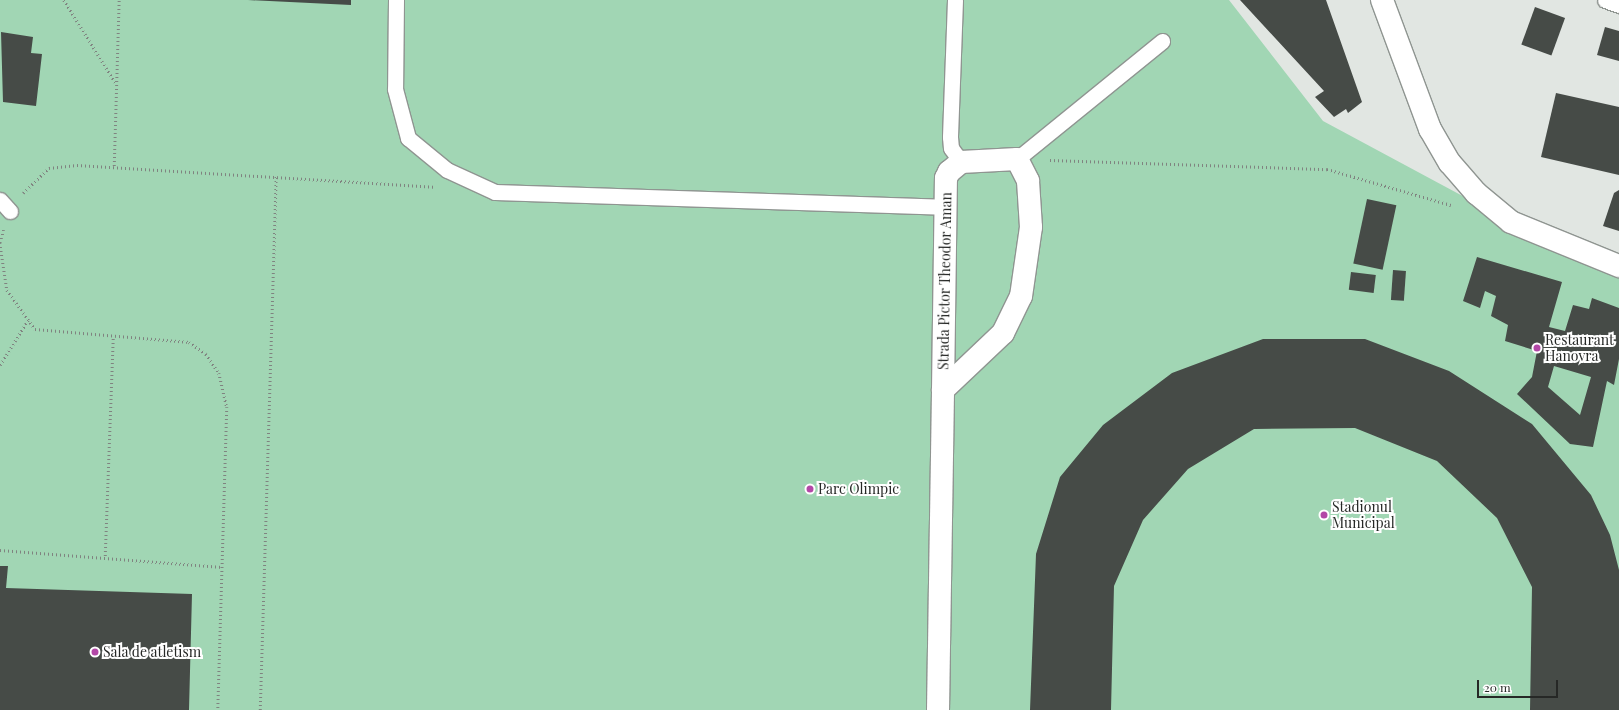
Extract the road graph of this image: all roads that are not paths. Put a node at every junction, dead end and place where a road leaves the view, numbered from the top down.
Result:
1 (396, 0) edge
2 (955, 0) edge
3 (1382, 0) edge
4 (1605, 0) edge
5 (1619, 5) edge
6 (1162, 41) dead end
7 (1017, 160) junction
8 (961, 162) junction
9 (943, 207) junction
10 (1619, 266) edge
11 (943, 390) junction
12 (938, 710) edge

1 - 9 lane
2 - 8 lane
3 - 10 street
4 - 5 lane
6 - 7 lane
7 - 8 street
7 - 11 street, Strada Pictor Theodor Aman
8 - 9 street, Strada Pictor Theodor Aman
9 - 11 street, Strada Pictor Theodor Aman
11 - 12 street, Strada Pictor Theodor Aman

